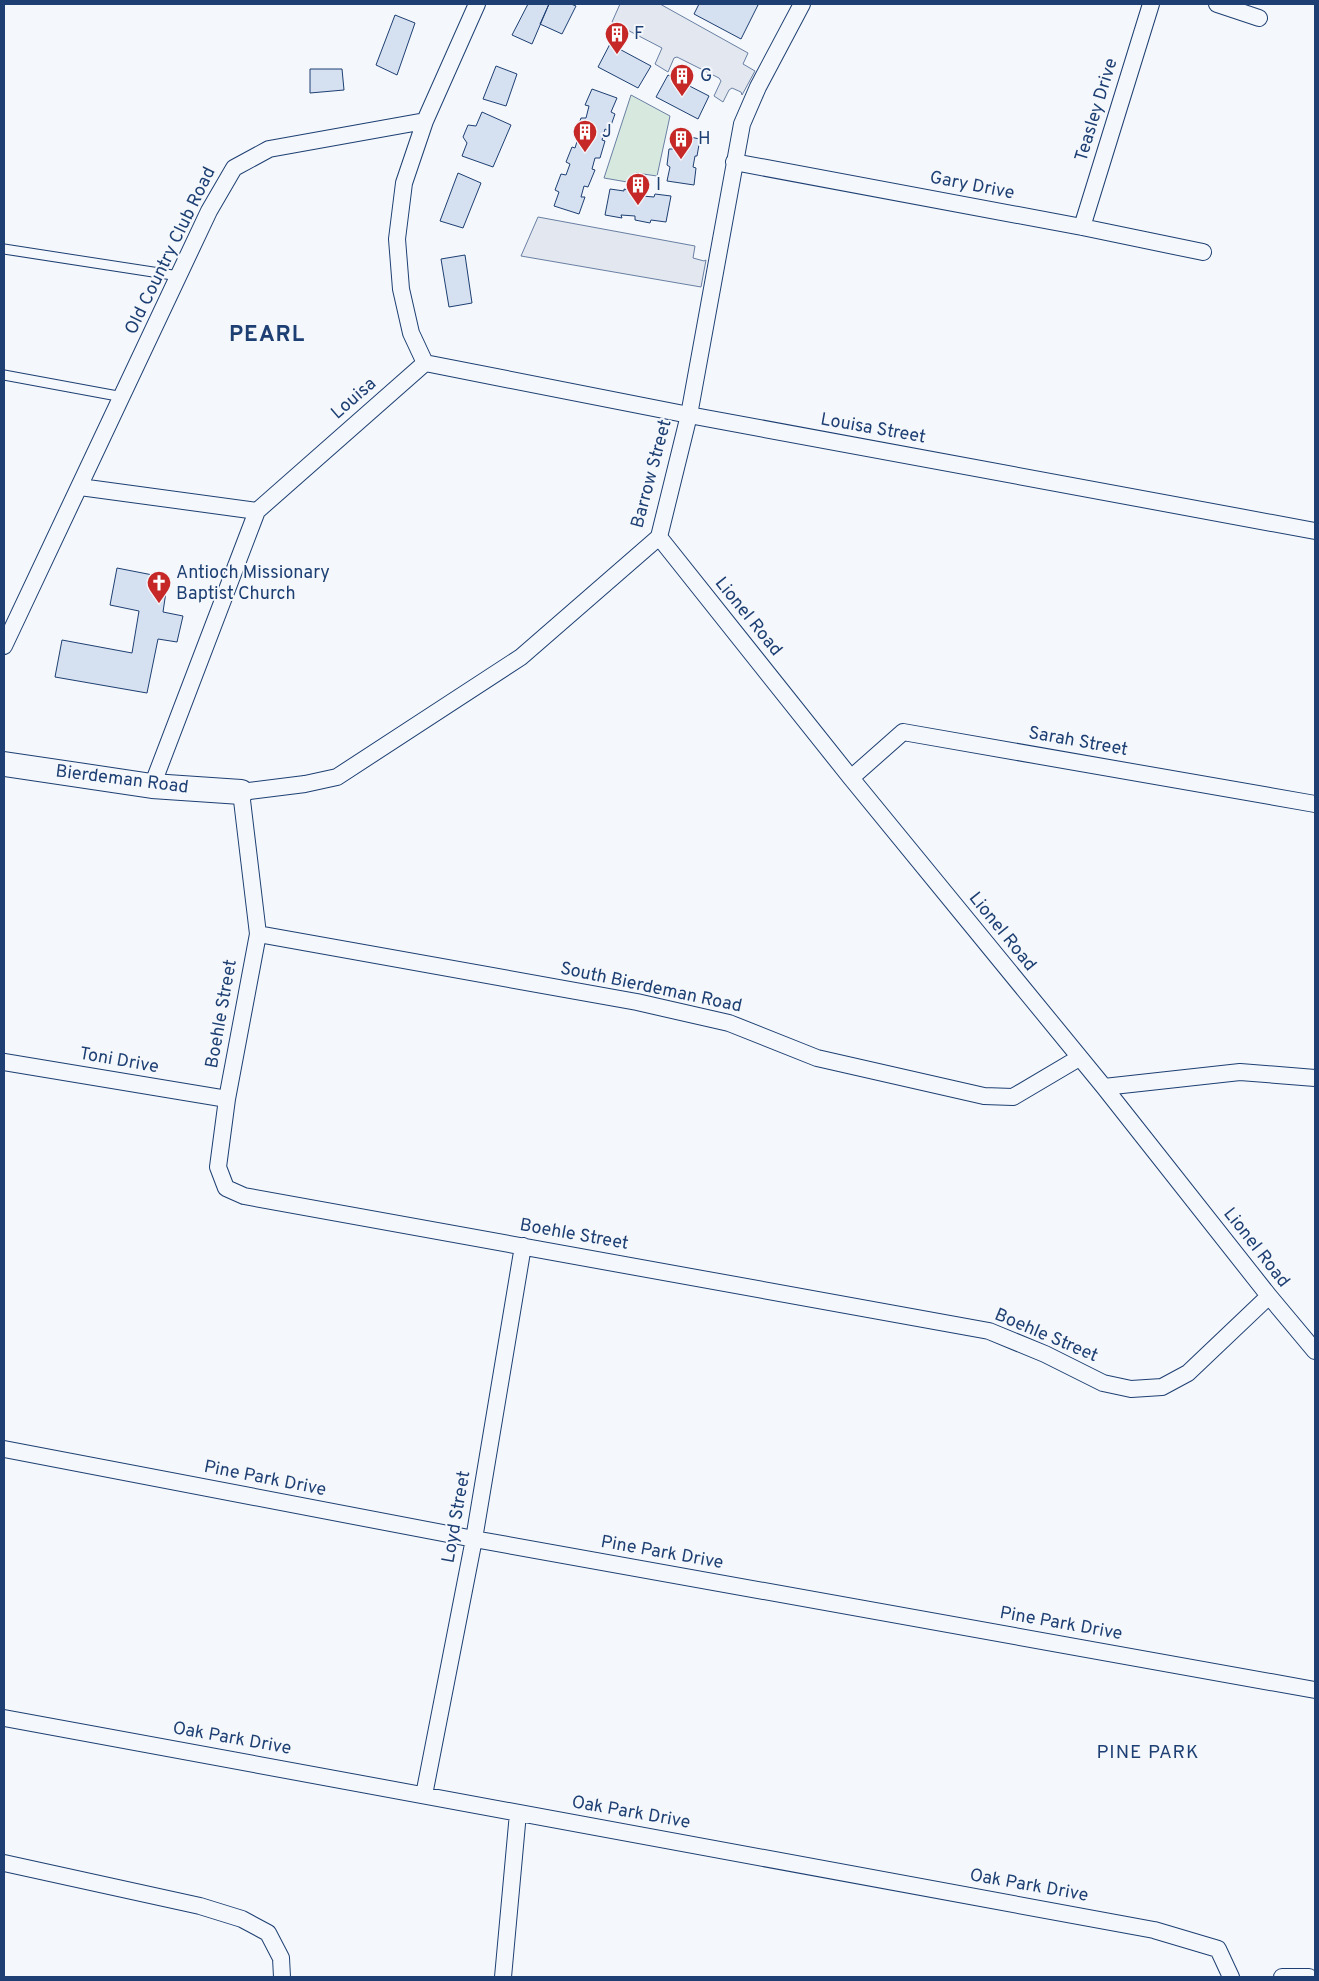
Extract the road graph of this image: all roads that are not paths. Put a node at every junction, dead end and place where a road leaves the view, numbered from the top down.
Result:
1 (477, 4) edge
2 (802, 4) edge
3 (1151, 4) edge
4 (1217, 4) edge
5 (1259, 18) dead end
6 (424, 121) junction
7 (734, 162) junction
8 (1082, 227) junction
9 (4, 249) edge
10 (1203, 252) dead end
11 (179, 276) junction
12 (425, 364) junction
13 (4, 375) edge
14 (123, 397) junction
15 (689, 415) junction
16 (80, 487) junction
17 (257, 511) junction
18 (1315, 531) edge
19 (659, 537) junction
20 (4, 646) edge
21 (4, 764) edge
22 (851, 778) junction
23 (152, 786) junction
24 (241, 792) junction
25 (1315, 804) edge
26 (258, 934) junction
27 (1079, 1058) junction
28 (4, 1062) edge
29 (1315, 1078) edge
30 (1104, 1087) junction
31 (227, 1099) junction
32 (523, 1246) junction
33 (1269, 1296) junction
34 (1315, 1351) edge
35 (4, 1449) edge
36 (474, 1539) junction
37 (1315, 1690) edge
38 (4, 1718) edge
39 (424, 1795) junction
40 (518, 1813) junction
41 (4, 1863) edge
42 (282, 1977) edge
43 (503, 1977) edge
44 (1231, 1977) edge
45 (1282, 1977) edge
46 (1309, 1977) edge

1 - 6 street
2 - 7 street, Barrow Street
3 - 8 street, Teasley Drive
4 - 5 street
6 - 11 street, Old Country Club Road
6 - 12 street
7 - 8 street, Gary Drive
7 - 15 street, Barrow Street
8 - 10 street, Gary Drive
9 - 11 lane
11 - 14 street, Old Country Club Road
12 - 15 street, Louisa Street
12 - 17 street, Louisa
13 - 14 lane
14 - 16 street, Old Country Club Road
15 - 18 street, Louisa Street
15 - 19 street, Barrow Street
16 - 17 street
16 - 20 street, Old Country Club Road
17 - 23 street
19 - 22 street, Lionel Road
19 - 24 street, Barrow Street
21 - 23 street, Bierdeman Road
22 - 25 street, Sarah Street
22 - 27 street, Lionel Road
23 - 24 street, Bierdeman Road
24 - 26 street, Boehle Street
26 - 27 street, South Bierdeman Road
26 - 31 street, Boehle Street
27 - 30 street, Lionel Road
28 - 31 street, Toni Drive
29 - 30 street
30 - 33 street, Lionel Road
31 - 32 street, Boehle Street
32 - 33 street, Boehle Street
32 - 36 street, Loyd Street
33 - 34 street, Lionel Road
35 - 36 street, Pine Park Drive
36 - 37 street, Pine Park Drive
36 - 39 street, Loyd Street
38 - 39 street, Oak Park Drive
39 - 40 street, Oak Park Drive
40 - 43 street
40 - 44 street, Oak Park Drive
41 - 42 street
45 - 46 street

